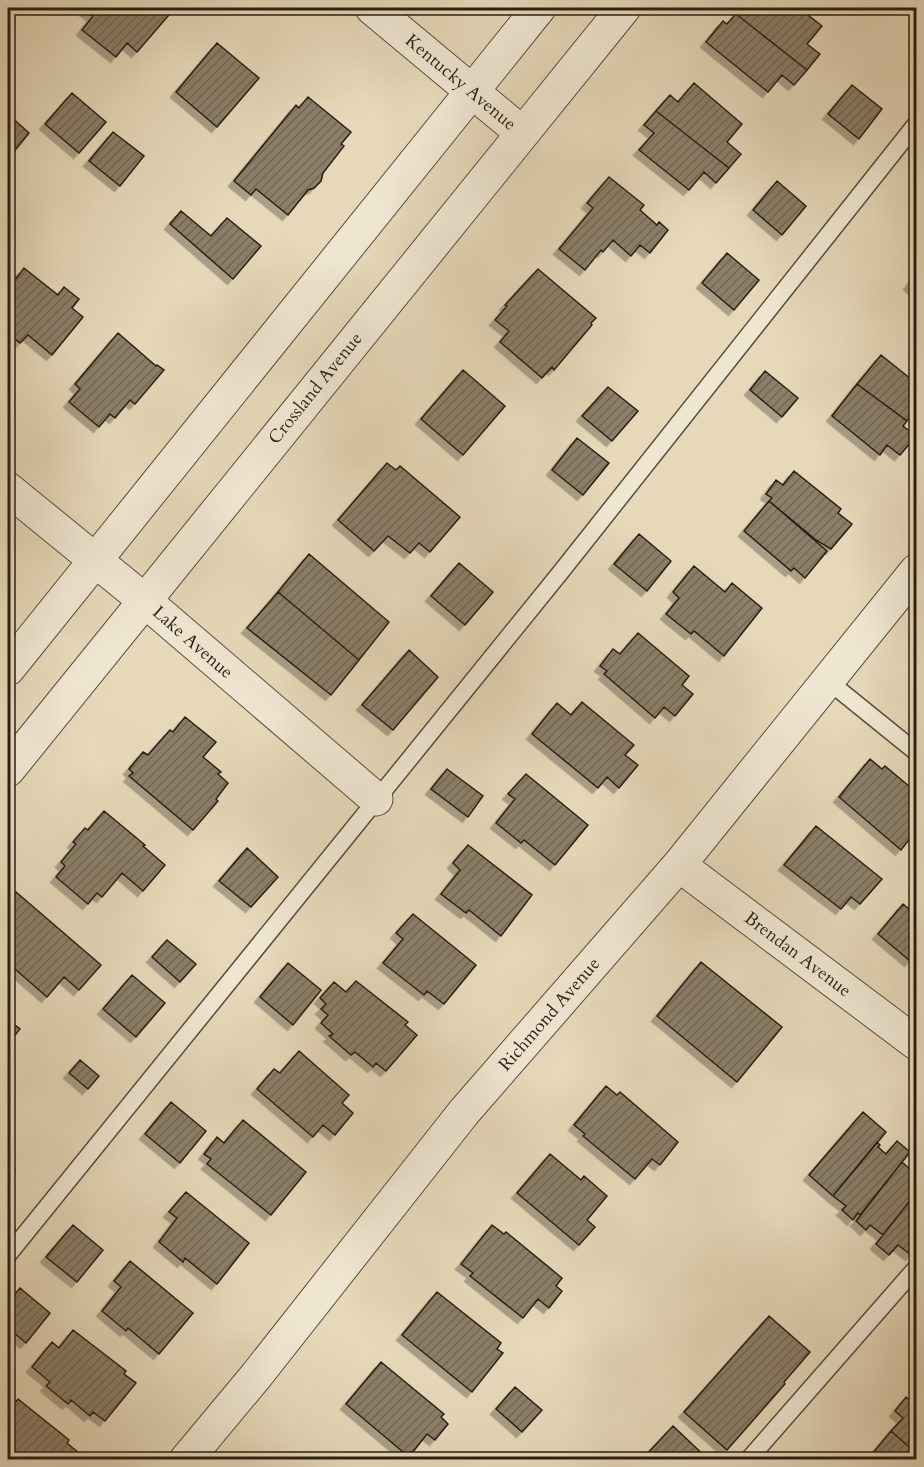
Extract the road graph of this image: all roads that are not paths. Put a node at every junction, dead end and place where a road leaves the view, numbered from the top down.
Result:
1 (372, 8) edge
2 (539, 8) edge
3 (624, 8) edge
4 (473, 92) junction
5 (916, 124) edge
6 (522, 133) junction
7 (8, 489) edge
8 (96, 560) junction
9 (916, 571) edge
10 (144, 600) junction
11 (8, 669) edge
12 (827, 680) junction
13 (916, 752) edge
14 (8, 770) edge
15 (376, 799) junction
16 (679, 865) junction
17 (916, 1043) edge
18 (8, 1255) edge
19 (916, 1268) edge
20 (186, 1460) edge
21 (748, 1460) edge

1 - 4 street, Kentucky Avenue
2 - 4 street
3 - 6 street, Crossland Avenue
4 - 6 street, Kentucky Avenue
4 - 8 street
5 - 15 lane
6 - 10 street, Crossland Avenue
7 - 8 street, Lake Avenue
8 - 10 street, Lake Avenue
8 - 11 street
9 - 12 street, Richmond Avenue
10 - 14 street, Crossland Avenue
10 - 15 street, Lake Avenue
12 - 13 lane
12 - 16 street, Richmond Avenue
15 - 18 lane
16 - 17 street, Brendan Avenue
16 - 20 street, Richmond Avenue
19 - 21 lane

